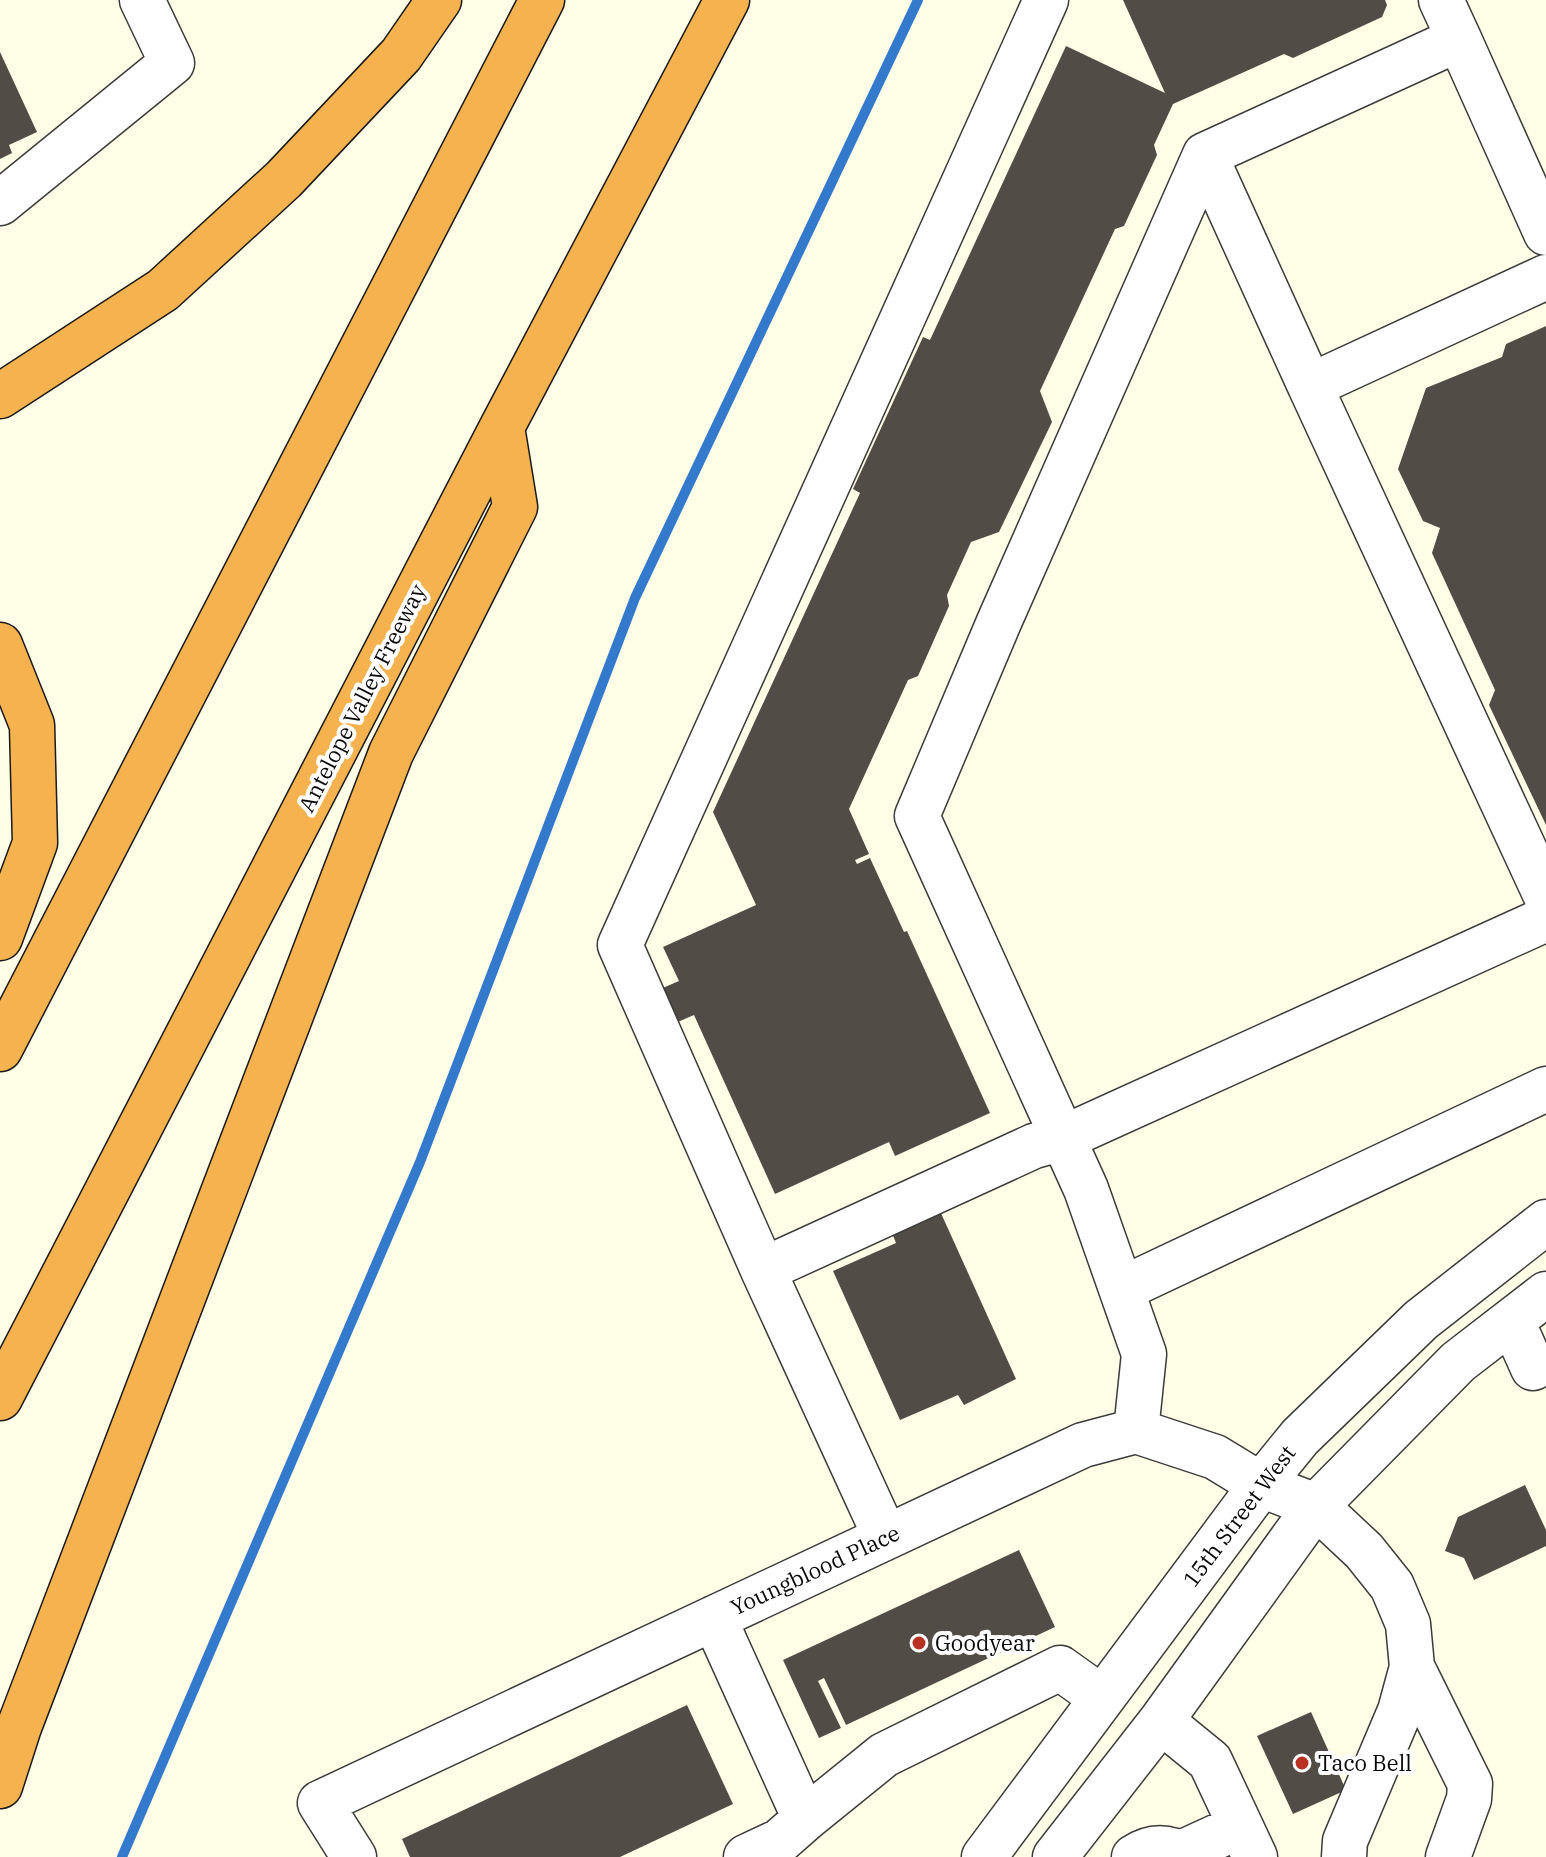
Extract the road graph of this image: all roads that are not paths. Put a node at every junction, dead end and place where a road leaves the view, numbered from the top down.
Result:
1 (142, 0) edge
2 (439, 0) edge
3 (542, 0) edge
4 (727, 0) edge
5 (1046, 0) edge
6 (1441, 0) edge
7 (1459, 39) junction
8 (1205, 155) junction
9 (0, 203) edge
10 (1546, 233) edge
11 (1546, 277) edge
12 (1310, 386) junction
13 (0, 396) edge
14 (502, 427) junction
15 (0, 645) edge
16 (1546, 896) edge
17 (1546, 919) edge
18 (0, 938) edge
19 (0, 1049) edge
20 (1546, 1089) edge
21 (1063, 1138) junction
22 (1546, 1222) edge
23 (1546, 1261) edge
24 (763, 1270) junction
25 (1122, 1289) junction
26 (1526, 1310) edge
27 (1533, 1368) dead end
28 (0, 1398) edge
29 (1136, 1431) junction
30 (1261, 1485) junction
31 (1316, 1506) junction
32 (885, 1536) junction
33 (714, 1618) junction
34 (1412, 1667) junction
35 (1102, 1698) junction
36 (1161, 1721) junction
37 (0, 1786) edge
38 (1248, 1841) edge
39 (780, 1844) edge
40 (1184, 1855) edge
41 (354, 1857) edge
42 (984, 1857) edge
43 (1055, 1857) edge
44 (1134, 1857) edge
45 (1344, 1857) edge
46 (1448, 1857) edge

1 - 9 street
2 - 13 highway
3 - 19 highway
4 - 14 highway, Antelope Valley Freeway
5 - 24 street
6 - 7 street
7 - 8 street
7 - 10 street
8 - 12 street
8 - 21 street
11 - 12 street
12 - 16 street
14 - 28 highway, Antelope Valley Freeway
14 - 37 highway
15 - 18 highway
17 - 21 street
20 - 25 street
21 - 24 street
21 - 25 street
22 - 30 street, 15th Street West
23 - 26 street
24 - 32 street
25 - 29 street
26 - 27 street
26 - 31 street
29 - 30 street
29 - 32 street, Youngblood Place
30 - 31 street
30 - 35 street, 15th Street West
31 - 34 street
31 - 36 street
32 - 33 street, Youngblood Place
33 - 39 street
33 - 41 street, Youngblood Place
34 - 45 street
34 - 46 street
35 - 39 street
35 - 42 street, 15th Street West
36 - 38 street
36 - 43 street
38 - 40 street
40 - 44 street

